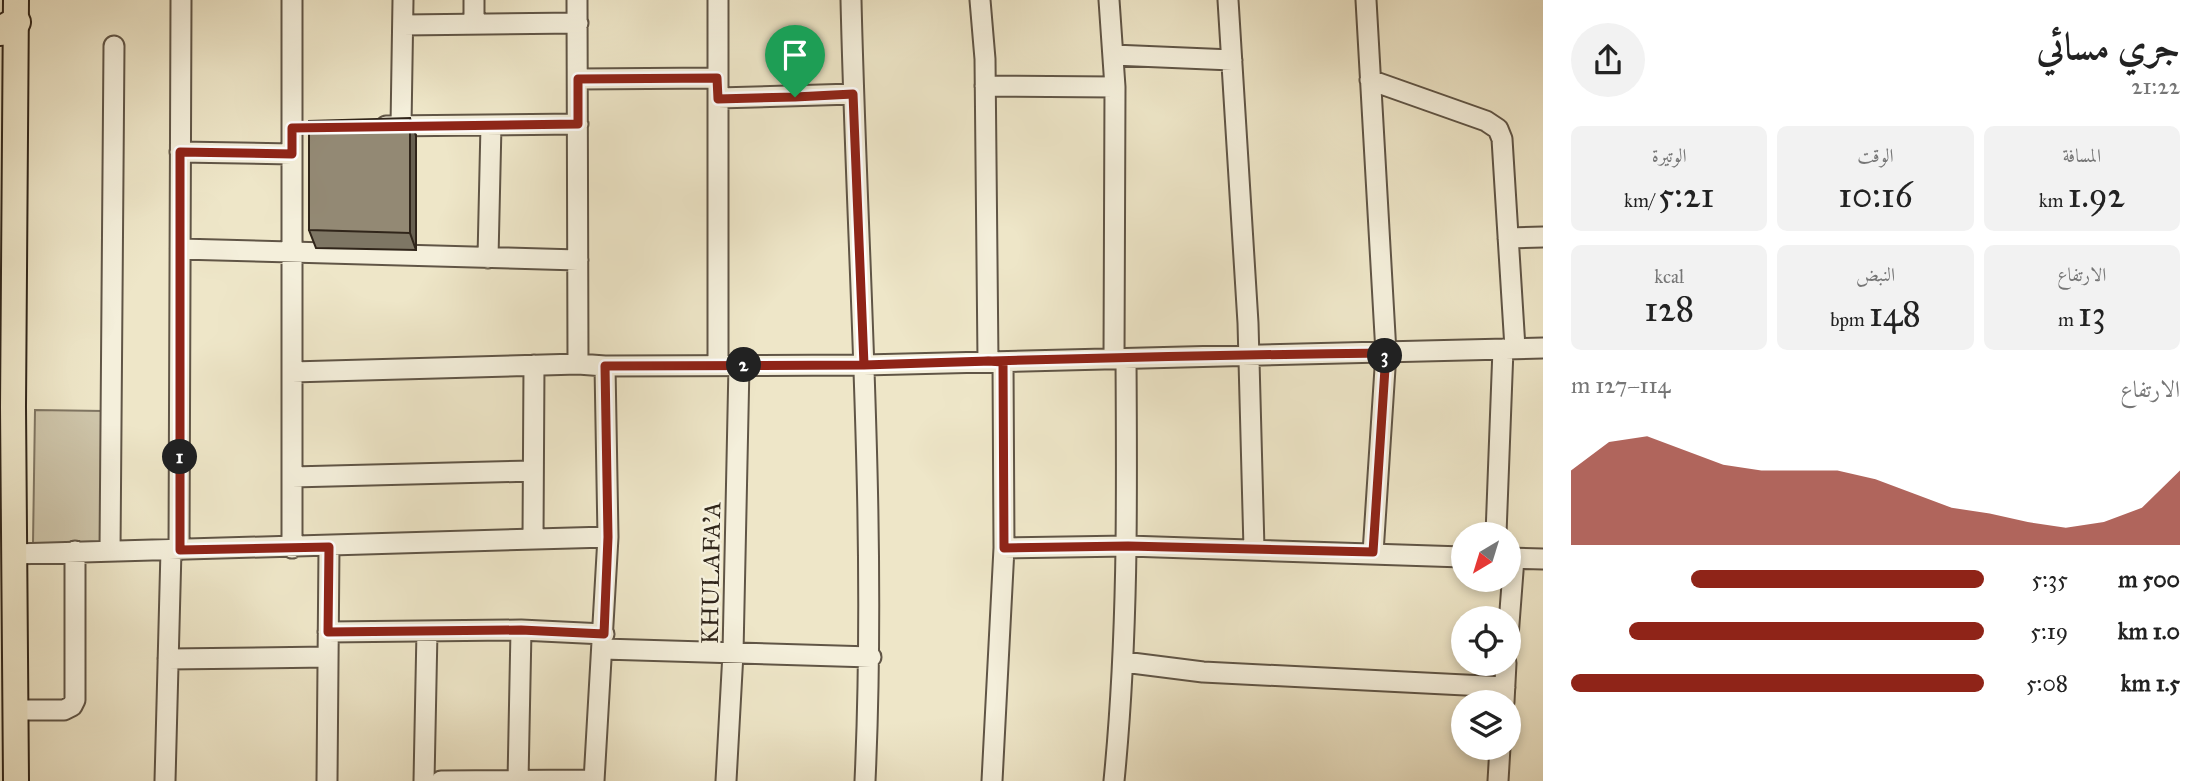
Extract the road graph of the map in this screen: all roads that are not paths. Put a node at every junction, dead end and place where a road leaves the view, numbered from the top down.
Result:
1 (181, 0) edge
2 (292, 0) edge
3 (403, 0) edge
4 (474, 0) edge
5 (578, 0) edge
6 (718, 0) edge
7 (851, 0) edge
8 (980, 0) edge
9 (1109, 0) edge
10 (1228, 0) edge
11 (1366, 0) edge
12 (11, 18) edge
13 (578, 23) junction
14 (474, 24) junction
15 (403, 25) junction
16 (114, 46) dead end
17 (1113, 55) junction
18 (1232, 60) junction
19 (717, 78) junction
20 (578, 79) junction
21 (1370, 80) junction
22 (985, 86) junction
23 (1115, 87) junction
24 (853, 94) junction
25 (718, 99) junction
26 (578, 124) junction
27 (491, 125) junction
28 (401, 126) junction
29 (360, 127) edge
30 (180, 152) junction
31 (292, 154) junction
32 (1543, 237) edge
33 (1508, 239) junction
34 (180, 249) junction
35 (292, 254) junction
36 (488, 258) junction
37 (578, 260) junction
38 (1543, 348) edge
39 (1509, 349) junction
40 (1386, 353) junction
41 (1249, 355) junction
42 (1120, 359) junction
43 (995, 361) junction
44 (578, 364) junction
45 (534, 365) junction
46 (718, 365) junction
47 (739, 365) junction
48 (864, 365) junction
49 (605, 366) junction
50 (292, 372) junction
51 (533, 471) junction
52 (292, 477) junction
53 (1497, 522) edge
54 (608, 537) junction
55 (533, 539) junction
56 (1128, 546) junction
57 (329, 547) junction
58 (292, 548) junction
59 (1004, 548) junction
60 (175, 550) junction
61 (1254, 550) junction
62 (75, 551) junction
63 (110, 551) junction
64 (1373, 552) junction
65 (14, 554) junction
66 (1451, 556) edge
67 (1521, 558) edge
68 (1543, 559) edge
69 (521, 630) junction
70 (427, 631) junction
71 (328, 632) junction
72 (604, 641) junction
73 (733, 653) junction
74 (328, 657) junction
75 (871, 657) junction
76 (168, 659) junction
77 (1124, 662) junction
78 (1451, 690) edge
79 (16, 710) junction
80 (1499, 760) edge
81 (16, 781) edge
82 (165, 781) edge
83 (327, 781) edge
84 (424, 781) edge
85 (441, 781) edge
86 (518, 781) edge
87 (594, 781) edge
88 (726, 781) edge
89 (865, 781) edge
90 (992, 781) edge
91 (1114, 781) edge
92 (1497, 781) edge

1 - 30 street
2 - 31 street
3 - 15 street
4 - 14 street
5 - 13 street
6 - 19 street
7 - 24 street
8 - 22 street
9 - 17 street
10 - 18 street
11 - 21 street
12 - 65 main road
13 - 14 street
13 - 20 street
14 - 15 street
15 - 28 street
16 - 63 street
17 - 18 street
17 - 23 street
18 - 41 street
19 - 20 street
19 - 25 street
20 - 26 street
21 - 33 street
21 - 40 street
22 - 23 street
22 - 43 street
23 - 42 street
24 - 25 street
24 - 48 street
25 - 46 street
26 - 27 street
26 - 37 street
27 - 28 street
27 - 36 street
28 - 29 street
30 - 31 street
30 - 34 street
31 - 35 street
32 - 33 street
33 - 39 street
34 - 35 street
34 - 60 street
35 - 36 street
35 - 50 street
36 - 37 street
37 - 44 street
38 - 39 street
39 - 40 street
39 - 53 street
40 - 41 street
40 - 64 street
41 - 42 street
41 - 61 street
42 - 43 street
42 - 56 street
43 - 48 street
43 - 59 street
44 - 45 street
44 - 49 street
45 - 50 street
45 - 51 street
46 - 47 street
46 - 49 street
47 - 48 street
47 - 73 street, KHULAFA'A
48 - 75 street
49 - 54 street
50 - 52 street
51 - 52 street
51 - 55 street
52 - 58 street
54 - 55 street
54 - 72 street
55 - 57 street
56 - 59 street
56 - 61 street
56 - 77 street
57 - 58 street
57 - 71 street
58 - 60 street
59 - 90 street
60 - 63 street
60 - 76 street
61 - 64 street
62 - 63 street
62 - 65 street
62 - 79 street
64 - 66 street
65 - 79 main road
67 - 68 street
69 - 70 street
69 - 72 street
69 - 86 street
70 - 71 street
70 - 84 street
71 - 74 street
72 - 73 street
72 - 87 street
73 - 75 street
73 - 88 street, KHULAFA'A
74 - 76 street
74 - 83 street
75 - 89 street
76 - 82 street
77 - 78 street
77 - 91 street
79 - 81 main road
80 - 92 street
85 - 86 street
86 - 87 street

